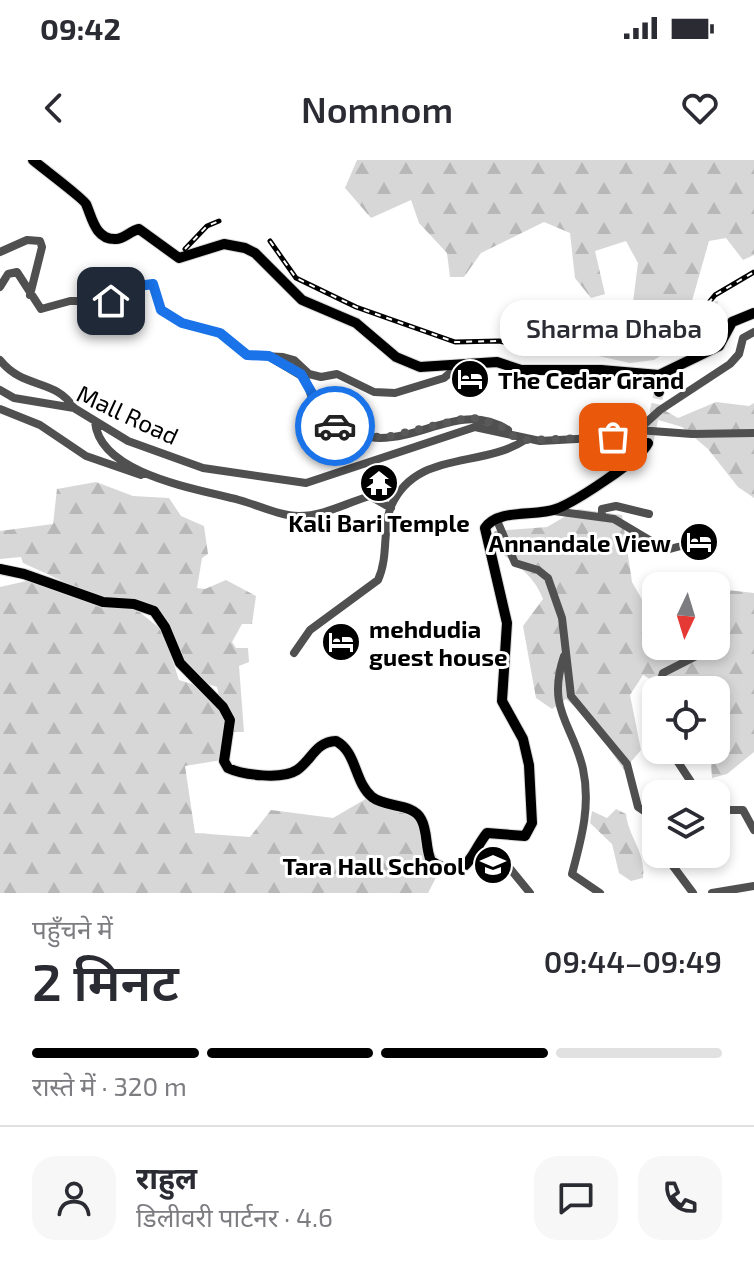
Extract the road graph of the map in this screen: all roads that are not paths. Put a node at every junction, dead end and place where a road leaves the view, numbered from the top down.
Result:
1 (33, 160) edge
2 (0, 252) edge
3 (0, 287) edge
4 (30, 296) junction
5 (754, 313) edge
6 (754, 332) edge
7 (269, 356) junction
8 (0, 360) edge
9 (457, 367) junction
10 (659, 375) junction
11 (0, 390) edge
12 (659, 392) tunnel mouth
13 (74, 408) junction
14 (0, 409) edge
15 (95, 422) junction
16 (638, 430) junction
17 (754, 433) edge
18 (513, 436) junction
19 (525, 440) junction
20 (648, 443) tunnel mouth
21 (154, 478) junction
22 (391, 508) junction
23 (553, 511) junction
24 (649, 514) dead end
25 (602, 516) junction
26 (496, 518) junction
27 (698, 531) dead end
28 (0, 569) edge
29 (565, 651) junction
30 (294, 653) dead end
31 (688, 660) edge
32 (662, 676) edge
33 (730, 809) edge
34 (642, 810) edge
35 (754, 830) edge
36 (478, 849) junction
37 (674, 868) edge
38 (754, 886) edge
39 (530, 893) edge
40 (600, 893) edge
41 (693, 893) edge
42 (712, 893) edge

1 - 9 main road
2 - 4 street
3 - 4 street
4 - 7 street
5 - 10 main road
6 - 16 street
7 - 9 street
7 - 18 street
8 - 13 street
9 - 10 main road
10 - 12 main road
11 - 13 street, Mall Road
13 - 15 street, Mall Road
14 - 21 street
15 - 18 street, Mall Road
15 - 21 street
16 - 17 street, Mall Road
16 - 19 street, Mall Road
18 - 19 street, Mall Road
19 - 22 street
20 - 23 main road
21 - 22 street
22 - 30 street
23 - 25 street
23 - 26 main road
24 - 25 street
25 - 27 street
26 - 29 street
26 - 36 main road
28 - 36 main road
29 - 34 street
29 - 40 street
31 - 32 street
33 - 35 street
36 - 39 street
37 - 41 street
38 - 42 street

